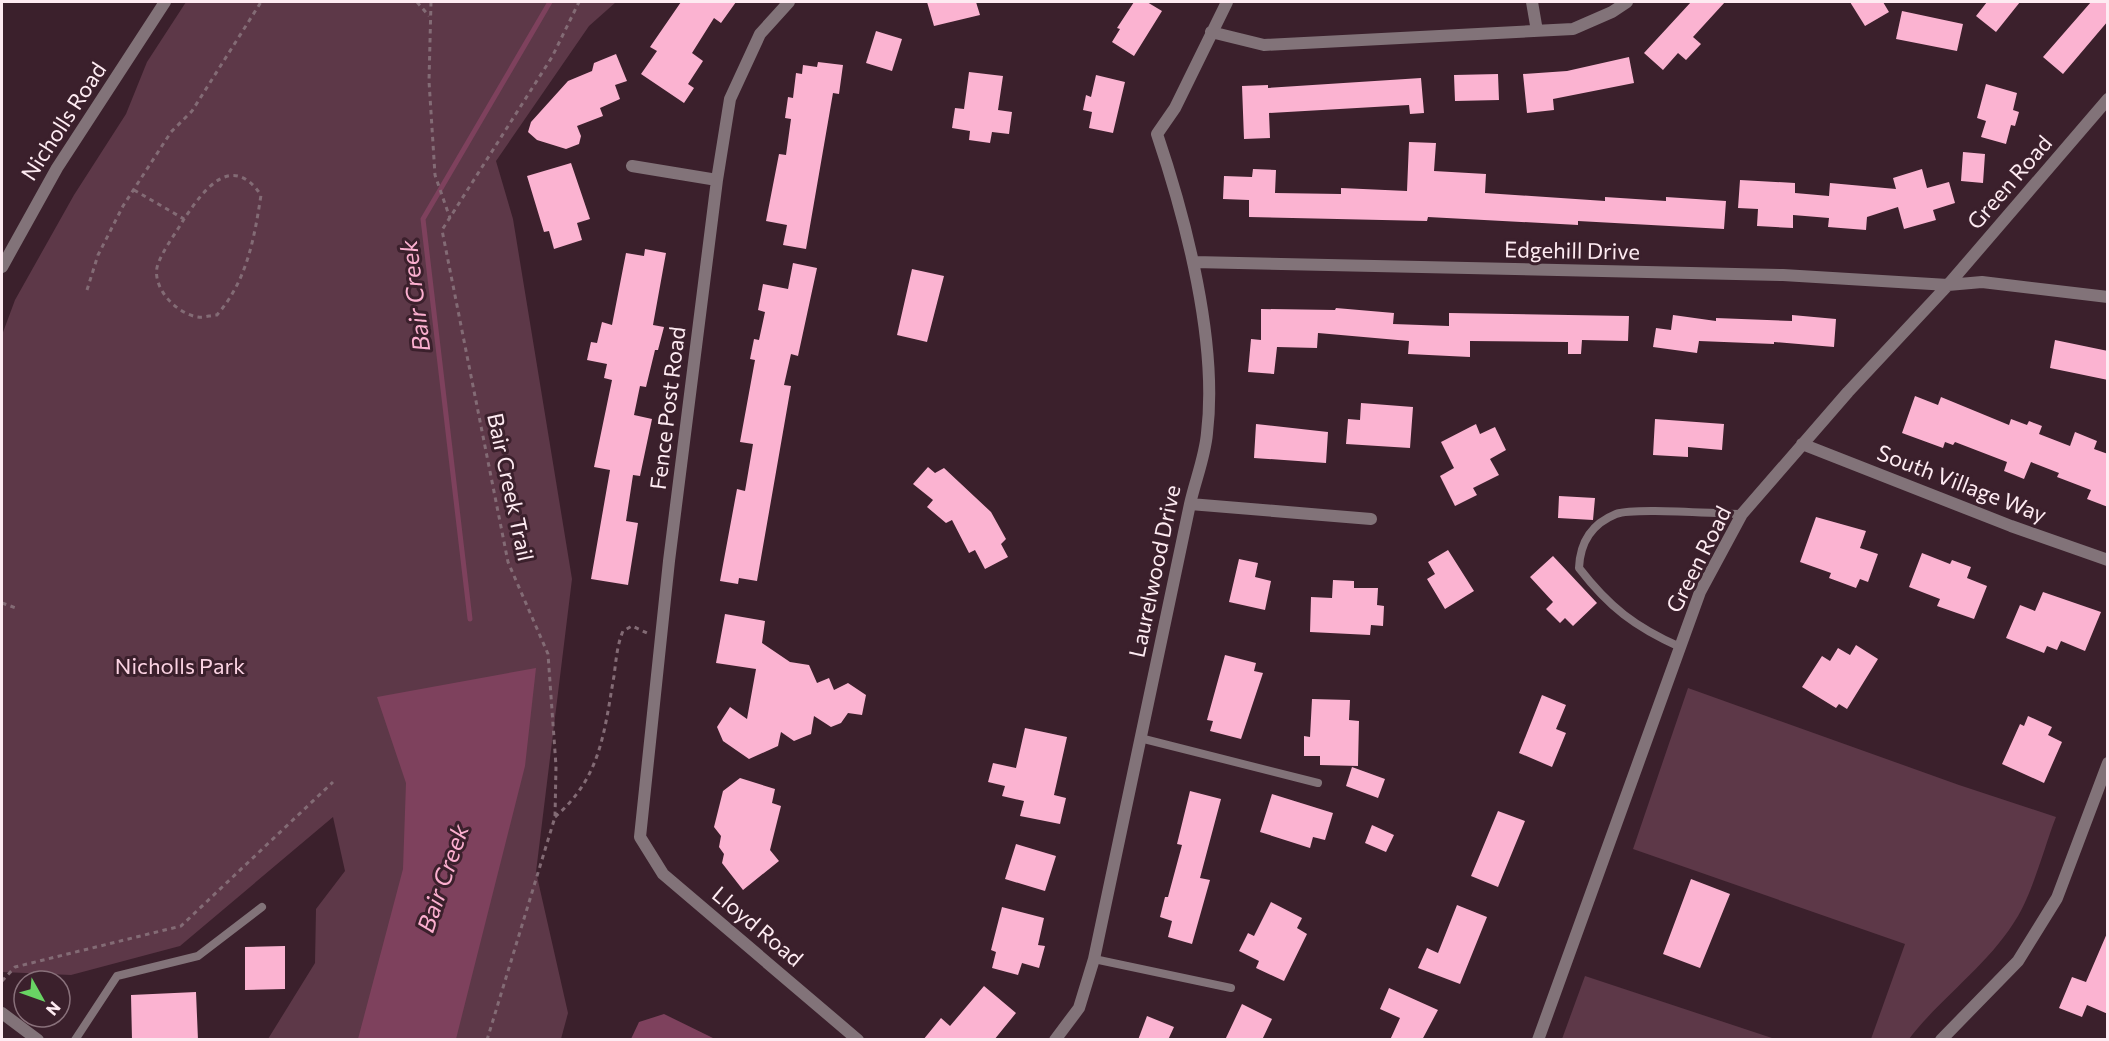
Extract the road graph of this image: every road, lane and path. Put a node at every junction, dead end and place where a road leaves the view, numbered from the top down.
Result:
1 (165, 2) edge
2 (261, 2) edge
3 (417, 2) edge
4 (431, 2) edge
5 (579, 2) edge
6 (789, 2) edge
7 (1227, 2) edge
8 (1532, 2) edge
9 (1627, 2) edge
10 (430, 16) junction
11 (1537, 31) junction
12 (1211, 32) junction
13 (2108, 99) edge
14 (632, 166) dead end
15 (717, 180) junction
16 (134, 190) junction
17 (450, 218) junction
18 (184, 219) junction
19 (1194, 262) junction
20 (2, 267) edge
21 (1948, 285) junction
22 (87, 290) dead end
23 (2108, 297) edge
24 (1802, 444) junction
25 (1190, 504) junction
26 (1742, 514) junction
27 (1371, 519) dead end
28 (2108, 560) edge
29 (2, 603) edge
30 (16, 608) dead end
31 (647, 633) dead end
32 (1680, 647) junction
33 (1140, 738) junction
34 (2108, 763) edge
35 (333, 782) dead end
36 (1318, 783) dead end
37 (555, 818) junction
38 (640, 837) joint
39 (262, 907) dead end
40 (1094, 959) junction
41 (2, 981) edge
42 (1232, 988) dead end
43 (2, 1013) edge
44 (38, 1040) edge
45 (75, 1040) edge
46 (487, 1040) edge
47 (858, 1040) edge
48 (1055, 1040) edge
49 (1538, 1040) edge
50 (1941, 1040) edge

1 - 20 street, Nicholls Road
2 - 16 path
3 - 10 path
4 - 10 path
5 - 17 path, Bair Creek Trail
6 - 15 street, Fence Post Road
7 - 12 street
8 - 11 street
9 - 11 street
10 - 17 path
11 - 12 street
12 - 19 street, Laurelwood Drive
13 - 21 street, Green Road
14 - 15 street
15 - 38 street, Fence Post Road
16 - 18 path
16 - 22 path
17 - 37 path, Bair Creek Trail
18 - 18 path
19 - 21 street, Edgehill Drive
19 - 25 street, Laurelwood Drive
21 - 23 street, Edgehill Drive
21 - 24 street, Green Road
24 - 26 street, Green Road
24 - 28 street, South Village Way
25 - 27 street
25 - 33 street, Laurelwood Drive
26 - 32 street, Green Road
26 - 32 lane
29 - 30 path
31 - 37 path
32 - 49 street, Green Road
33 - 36 lane
33 - 40 street, Laurelwood Drive
34 - 50 street
35 - 41 path
37 - 46 path, Bair Creek Trail
38 - 47 street, Lloyd Road
39 - 45 lane
40 - 42 lane
40 - 48 street, Laurelwood Drive
43 - 44 street

